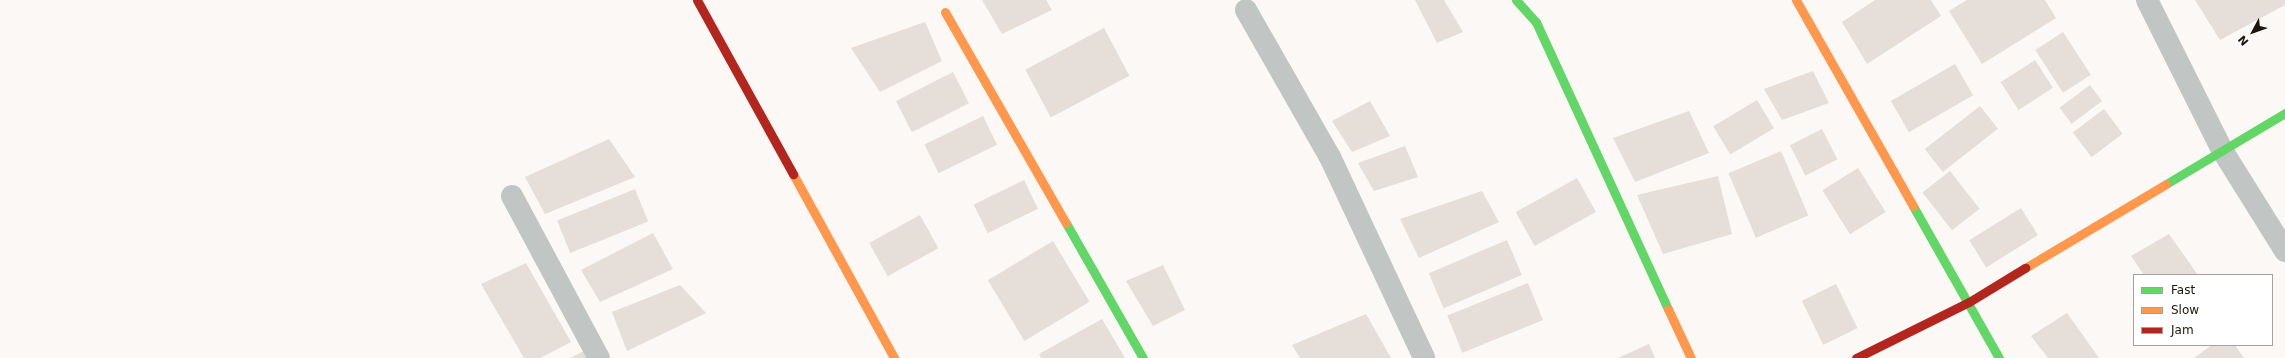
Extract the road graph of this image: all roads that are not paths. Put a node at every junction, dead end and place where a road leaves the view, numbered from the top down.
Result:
1 (697, 0) edge
2 (1516, 0) edge
3 (1796, 0) edge
4 (2147, 0) edge
5 (1246, 10) dead end
6 (945, 12) dead end
7 (2285, 113) edge
8 (2222, 150) junction
9 (512, 196) dead end
10 (2285, 251) edge
11 (1969, 302) junction
12 (599, 358) edge
13 (894, 358) edge
14 (1144, 358) edge
15 (1424, 358) edge
16 (1691, 358) edge
17 (1856, 358) edge
18 (1999, 358) edge

1 - 13 street
2 - 16 street
3 - 11 street
4 - 8 street
5 - 15 street
6 - 14 street
7 - 8 street
8 - 10 street
8 - 11 street
9 - 12 street
11 - 17 street
11 - 18 street

